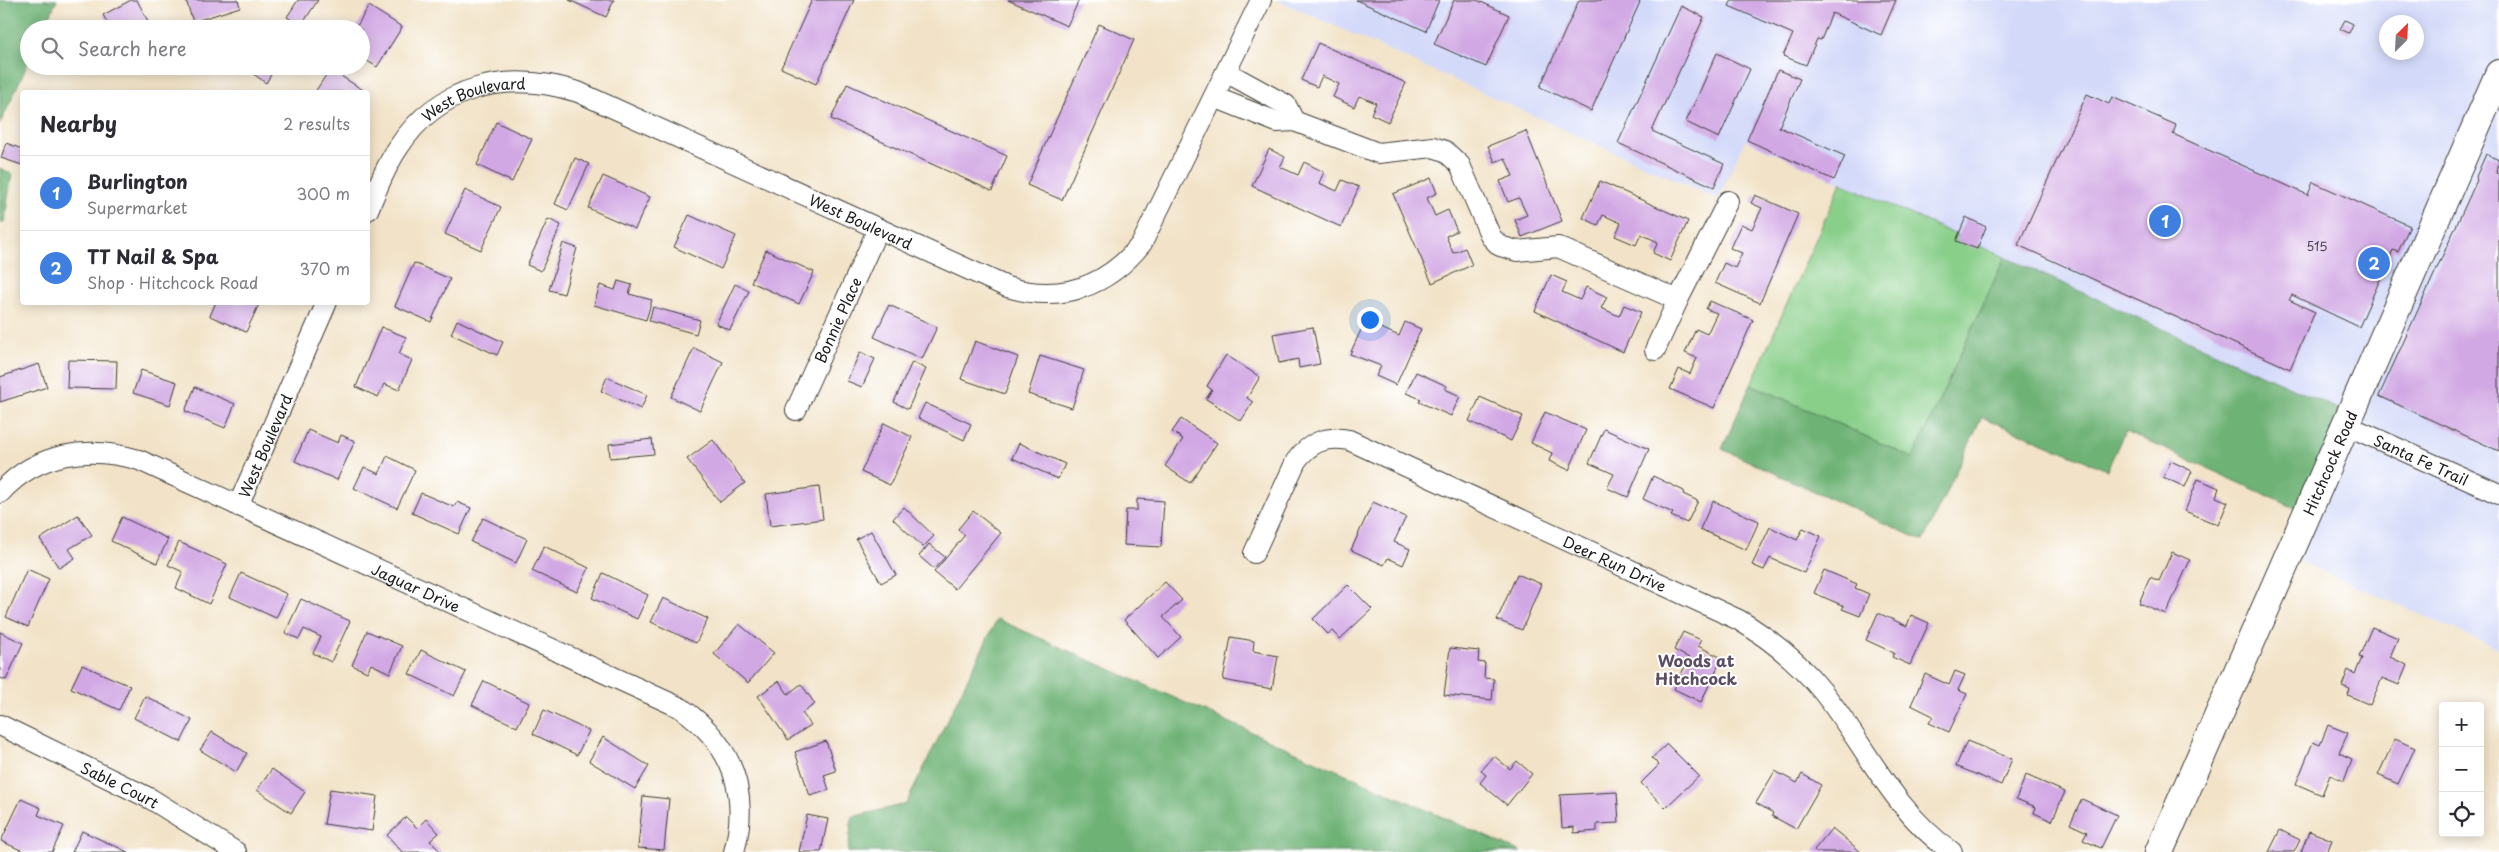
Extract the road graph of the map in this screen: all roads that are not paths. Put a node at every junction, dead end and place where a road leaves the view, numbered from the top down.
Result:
1 (1261, 0) edge
2 (1226, 72) junction
3 (2499, 74) edge
4 (1214, 97) junction
5 (1294, 121) junction
6 (370, 201) edge
7 (1728, 202) dead end
8 (878, 229) junction
9 (1678, 300) junction
10 (326, 305) edge
11 (1655, 350) dead end
12 (796, 410) dead end
13 (2344, 424) junction
14 (0, 493) edge
15 (2499, 494) edge
16 (238, 506) junction
17 (1254, 553) dead end
18 (0, 725) edge
19 (236, 852) edge
20 (734, 852) edge
21 (1952, 852) edge
22 (2159, 852) edge

1 - 2 street, West Boulevard
2 - 4 street, West Boulevard
2 - 5 street
3 - 13 street, Hitchcock Road
4 - 5 street
4 - 8 street, West Boulevard
5 - 9 street
6 - 8 street, West Boulevard
7 - 9 street
8 - 12 street, Bonnie Place
9 - 11 street
10 - 16 street, West Boulevard
13 - 15 street, Santa Fe Trail
13 - 22 street, Hitchcock Road
14 - 16 street, Jaguar Drive
16 - 20 street, Jaguar Drive
17 - 21 street, Deer Run Drive
18 - 19 street, Sable Court

